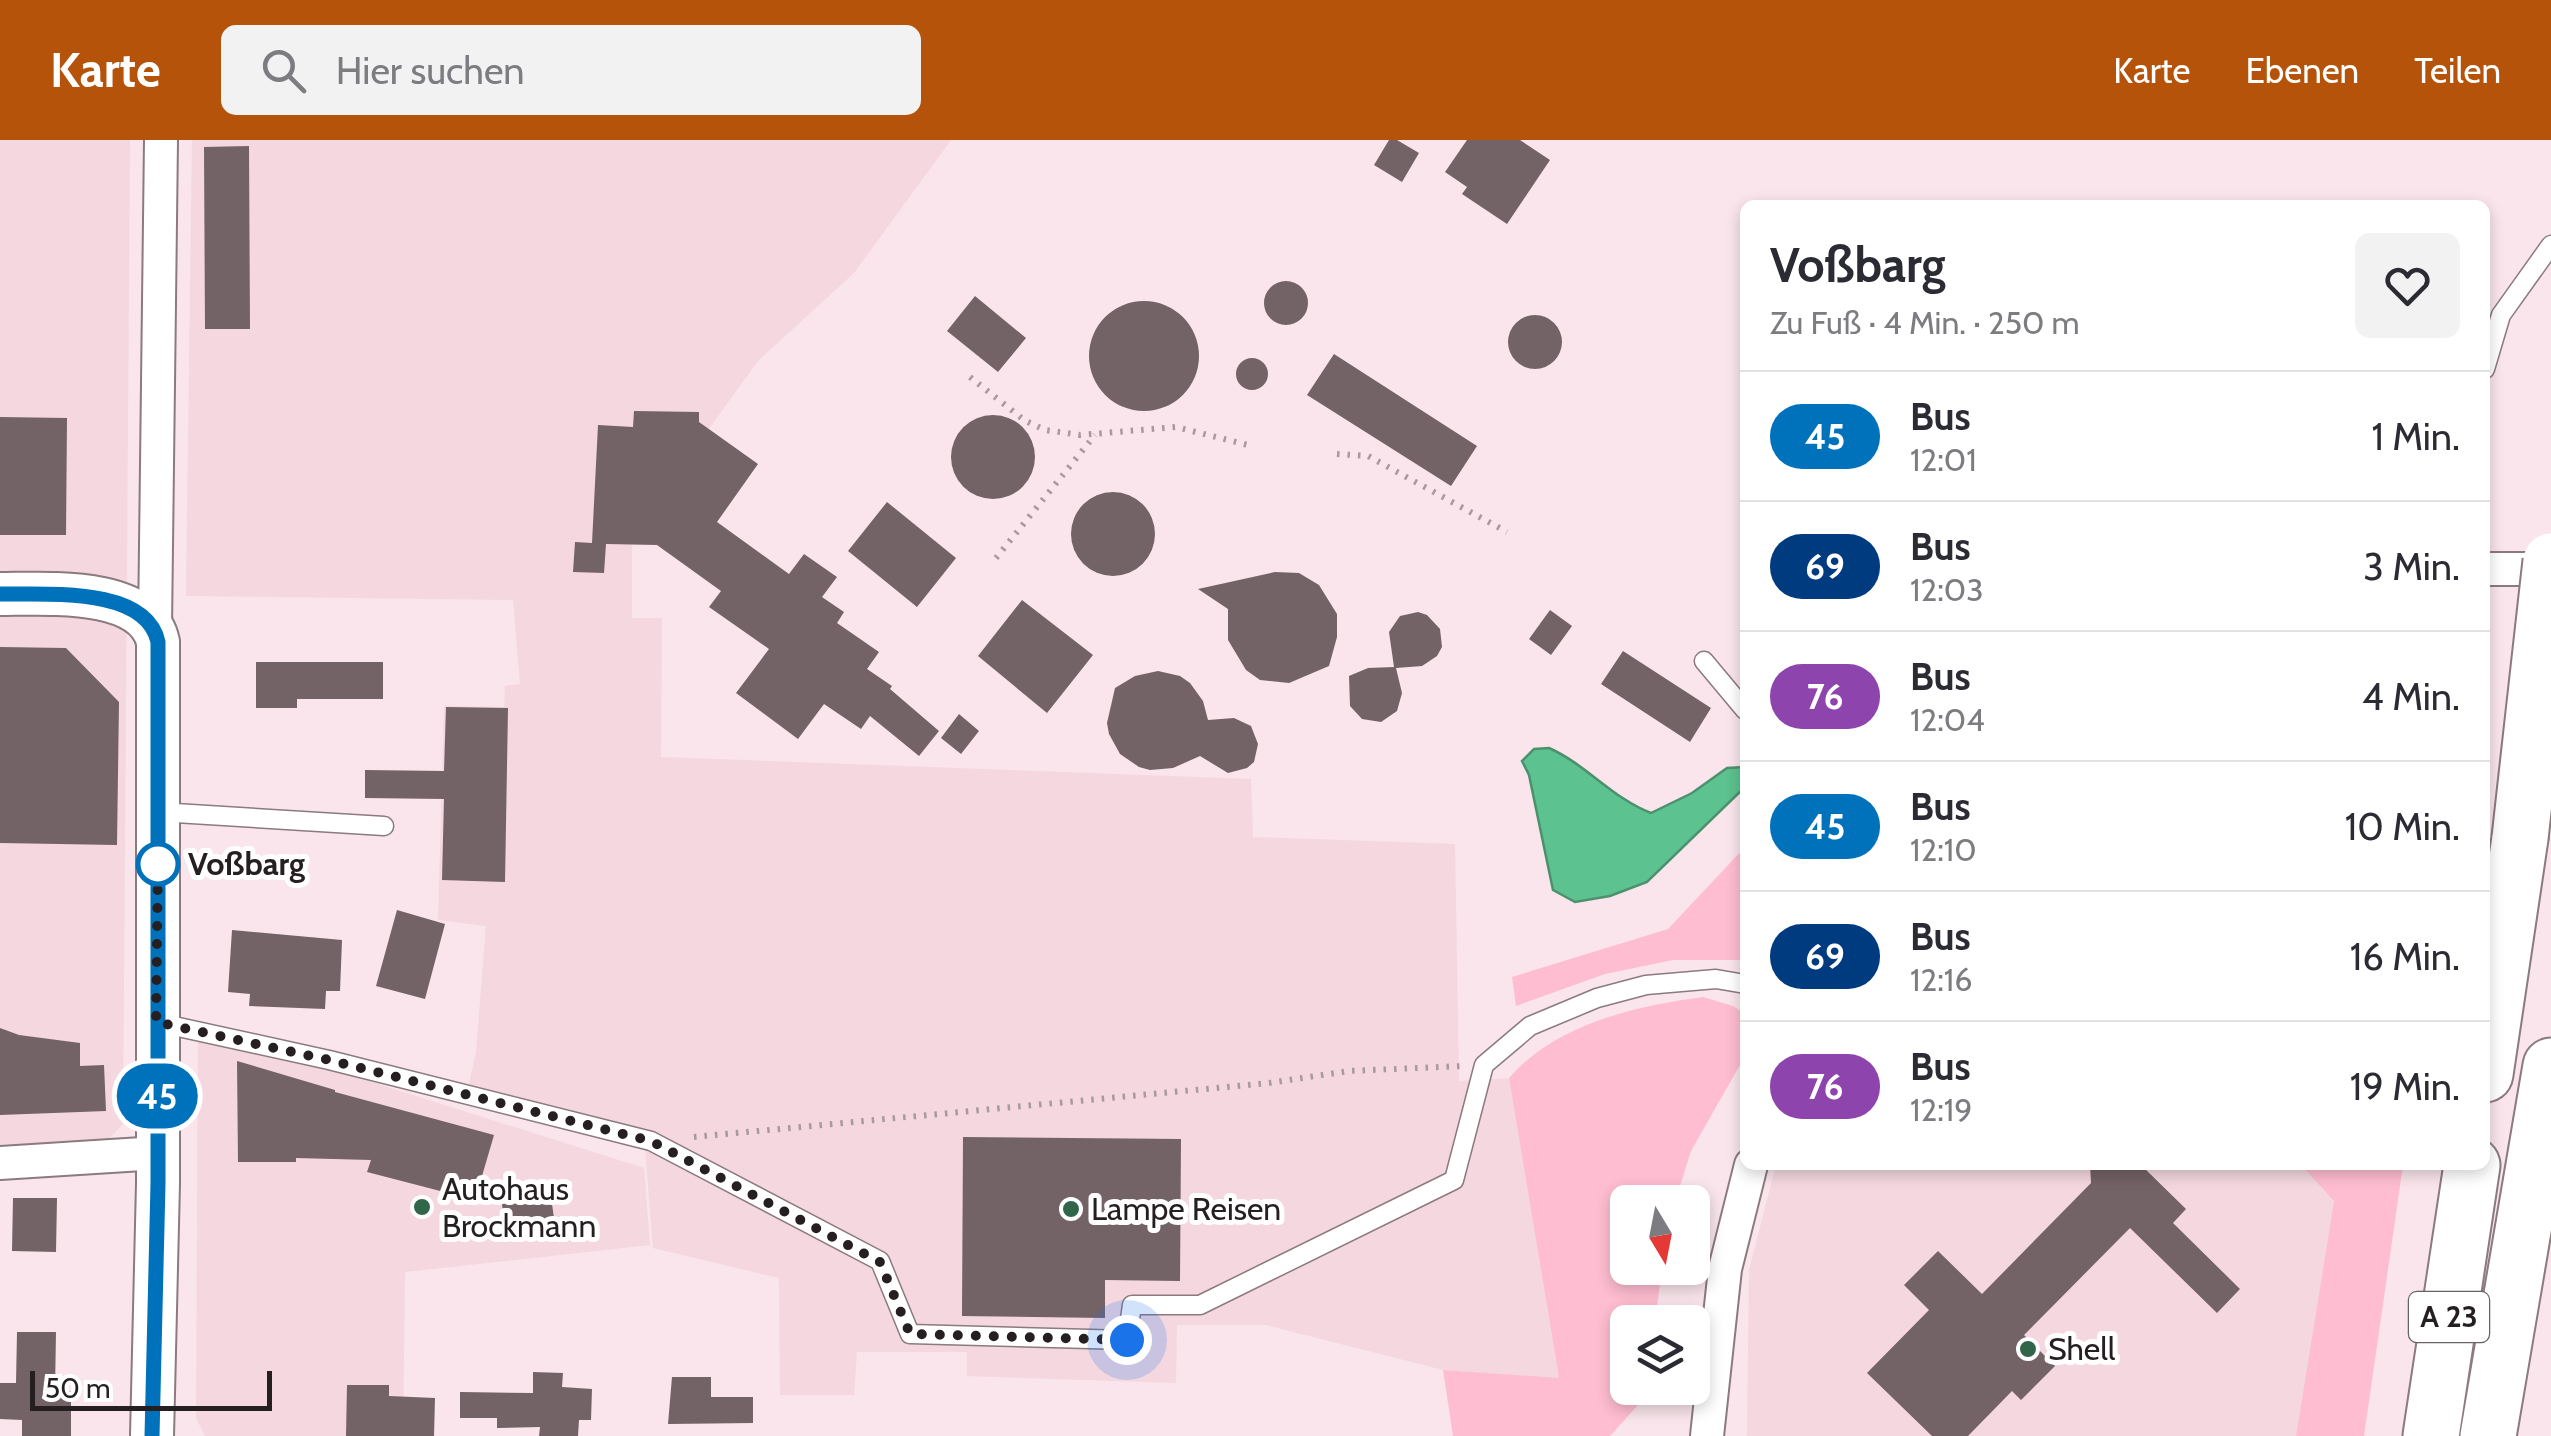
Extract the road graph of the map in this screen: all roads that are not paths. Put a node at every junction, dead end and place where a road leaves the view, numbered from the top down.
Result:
1 (161, 140) edge
2 (2551, 245) edge
3 (2490, 353) edge
4 (2551, 560) edge
5 (2490, 569) edge
6 (2551, 569) edge
7 (0, 594) edge
8 (154, 627) junction
9 (1704, 661) dead end
10 (1740, 704) edge
11 (158, 812) junction
12 (384, 826) dead end
13 (1740, 983) edge
14 (156, 1022) junction
15 (2490, 1040) edge
16 (2551, 1066) edge
17 (158, 1154) junction
18 (0, 1163) edge
19 (1750, 1170) edge
20 (2471, 1170) edge
21 (152, 1436) edge
22 (1707, 1436) edge
23 (2431, 1436) edge
24 (2488, 1436) edge

1 - 8 street
2 - 3 lane
4 - 15 highway, bridge
5 - 6 street
7 - 8 street
8 - 11 street
9 - 10 lane
11 - 12 lane
11 - 14 street
13 - 14 lane
14 - 17 street
16 - 24 highway, A 23
17 - 18 street
17 - 21 street
19 - 22 street
20 - 23 highway, A 23

